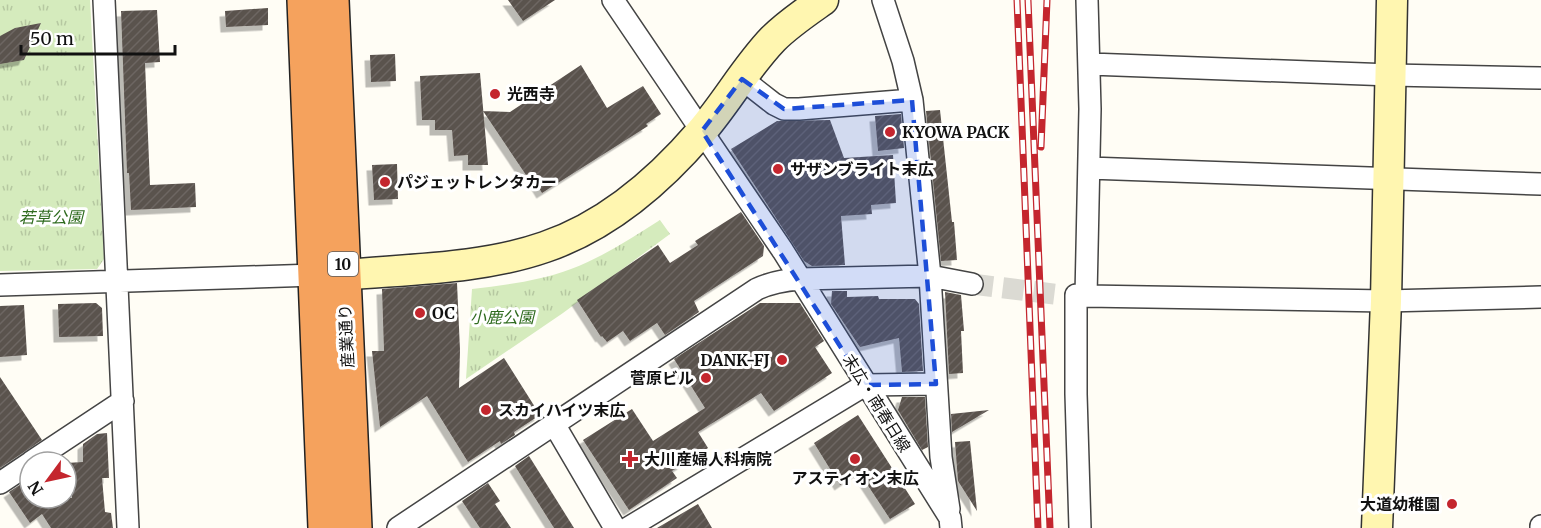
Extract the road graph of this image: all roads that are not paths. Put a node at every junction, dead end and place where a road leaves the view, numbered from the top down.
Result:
1 (104, 0) edge
2 (303, 0) edge
3 (332, 0) edge
4 (824, 0) edge
5 (883, 0) edge
6 (1087, 0) edge
7 (1392, 0) edge
8 (618, 1) edge
9 (1090, 64) junction
10 (1391, 75) junction
11 (1541, 78) edge
12 (742, 79) junction
13 (912, 100) junction
14 (702, 131) junction
15 (1089, 168) junction
16 (1389, 178) junction
17 (1541, 184) edge
18 (329, 275) junction
19 (930, 276) junction
20 (800, 279) junction
21 (118, 283) junction
22 (972, 284) tunnel mouth
23 (0, 285) edge
24 (1074, 295) junction
25 (1541, 297) edge
26 (1386, 301) junction
27 (936, 384) junction
28 (866, 385) junction
29 (123, 400) junction
30 (554, 424) junction
31 (49, 450) edge
32 (18, 471) edge
33 (0, 483) edge
34 (425, 521) edge
35 (951, 523) edge
36 (128, 528) edge
37 (325, 528) edge
38 (355, 528) edge
39 (398, 528) edge
40 (615, 528) edge
41 (628, 528) edge
42 (1080, 528) edge
43 (1377, 528) edge

1 - 21 street
2 - 18 highway, 産業通り / 10
3 - 18 highway, 産業通り / 10
4 - 12 street
5 - 13 street
6 - 9 street
7 - 10 street
8 - 14 street, 末広・南春日線
9 - 10 street
9 - 15 street
10 - 11 street
10 - 16 street
12 - 13 street
12 - 14 street
13 - 19 street
14 - 18 street
14 - 20 street, 末広・南春日線
15 - 16 street
15 - 24 street
16 - 17 street
16 - 26 street
18 - 21 street
18 - 37 highway, 産業通り / 10
18 - 38 highway, 産業通り / 10
19 - 20 street
19 - 22 street
19 - 27 street
20 - 28 street, 末広・南春日線
20 - 30 street
21 - 23 street
21 - 29 street
24 - 26 street
24 - 42 street
25 - 26 street
26 - 43 street
27 - 28 street
27 - 35 street
28 - 35 street, 末広・南春日線
28 - 41 street
29 - 31 street
29 - 36 street
30 - 34 street
30 - 40 street
32 - 33 street
34 - 39 street

